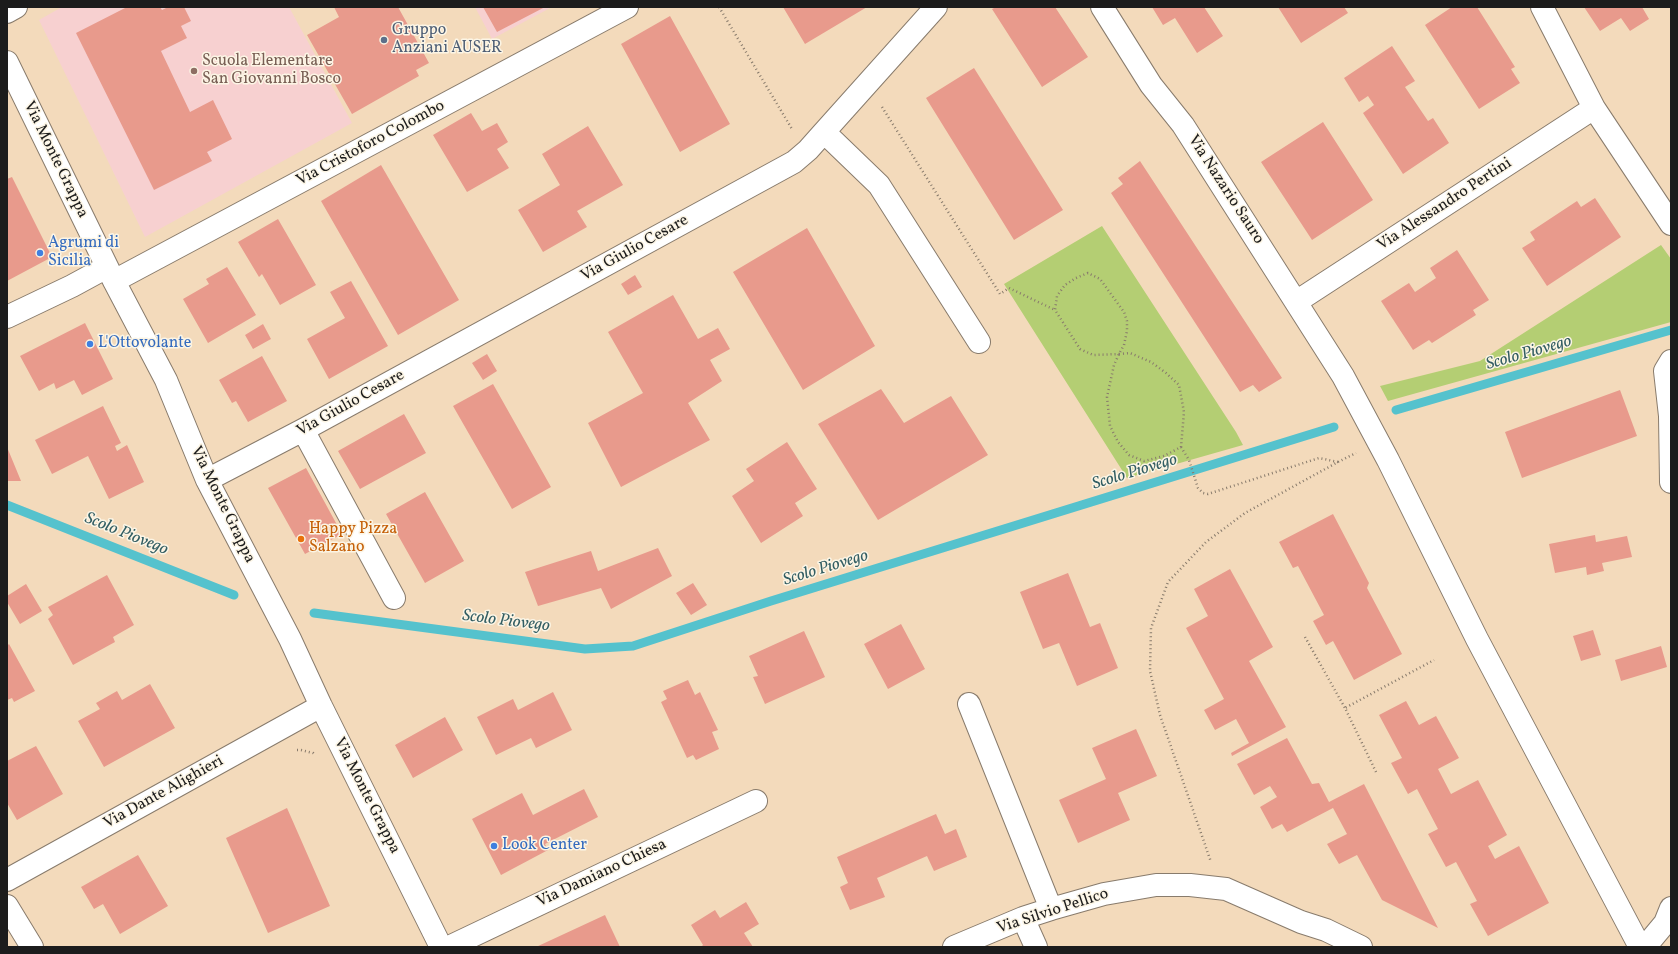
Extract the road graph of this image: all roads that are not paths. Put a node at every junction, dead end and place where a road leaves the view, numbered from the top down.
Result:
1 (16, 7) edge
2 (627, 7) edge
3 (936, 7) edge
4 (1102, 7) edge
5 (1542, 7) edge
6 (7, 12) edge
7 (7, 62) edge
8 (1594, 108) junction
9 (824, 132) junction
10 (1671, 224) edge
11 (110, 274) junction
12 (1296, 302) junction
13 (7, 317) edge
14 (979, 342) dead end
15 (1668, 371) edge
16 (303, 430) junction
17 (207, 480) junction
18 (1671, 482) edge
19 (394, 598) dead end
20 (969, 704) dead end
21 (321, 706) junction
22 (756, 801) dead end
23 (7, 880) edge
24 (7, 906) edge
25 (1671, 908) edge
26 (1051, 909) junction
27 (1023, 918) junction
28 (32, 947) edge
29 (442, 947) edge
30 (449, 947) edge
31 (954, 947) edge
32 (1036, 947) edge
33 (1361, 947) edge
34 (1640, 947) edge
35 (1645, 947) edge

1 - 6 street
2 - 11 street, Via Cristoforo Colombo
3 - 9 street, Via Giulio Cesare
4 - 12 street, Via Nazario Sauro
5 - 8 street
7 - 11 street, Via Monte Grappa
8 - 10 street
8 - 12 street, Via Alessandro Pertini
9 - 14 street
9 - 16 street, Via Giulio Cesare
11 - 13 street, Via Cristoforo Colombo
11 - 17 street, Via Monte Grappa
12 - 34 street, Via Nazario Sauro
15 - 18 street
16 - 17 street, Via Giulio Cesare
16 - 19 street
17 - 21 street, Via Monte Grappa
20 - 26 street
21 - 23 street, Via Dante Alighieri
21 - 29 street, Via Monte Grappa
22 - 30 street, Via Damiano Chiesa
24 - 28 street
25 - 35 street
26 - 27 street, Via Silvio Pellico
26 - 33 street, Via Silvio Pellico
27 - 31 street, Via Silvio Pellico
27 - 32 street

